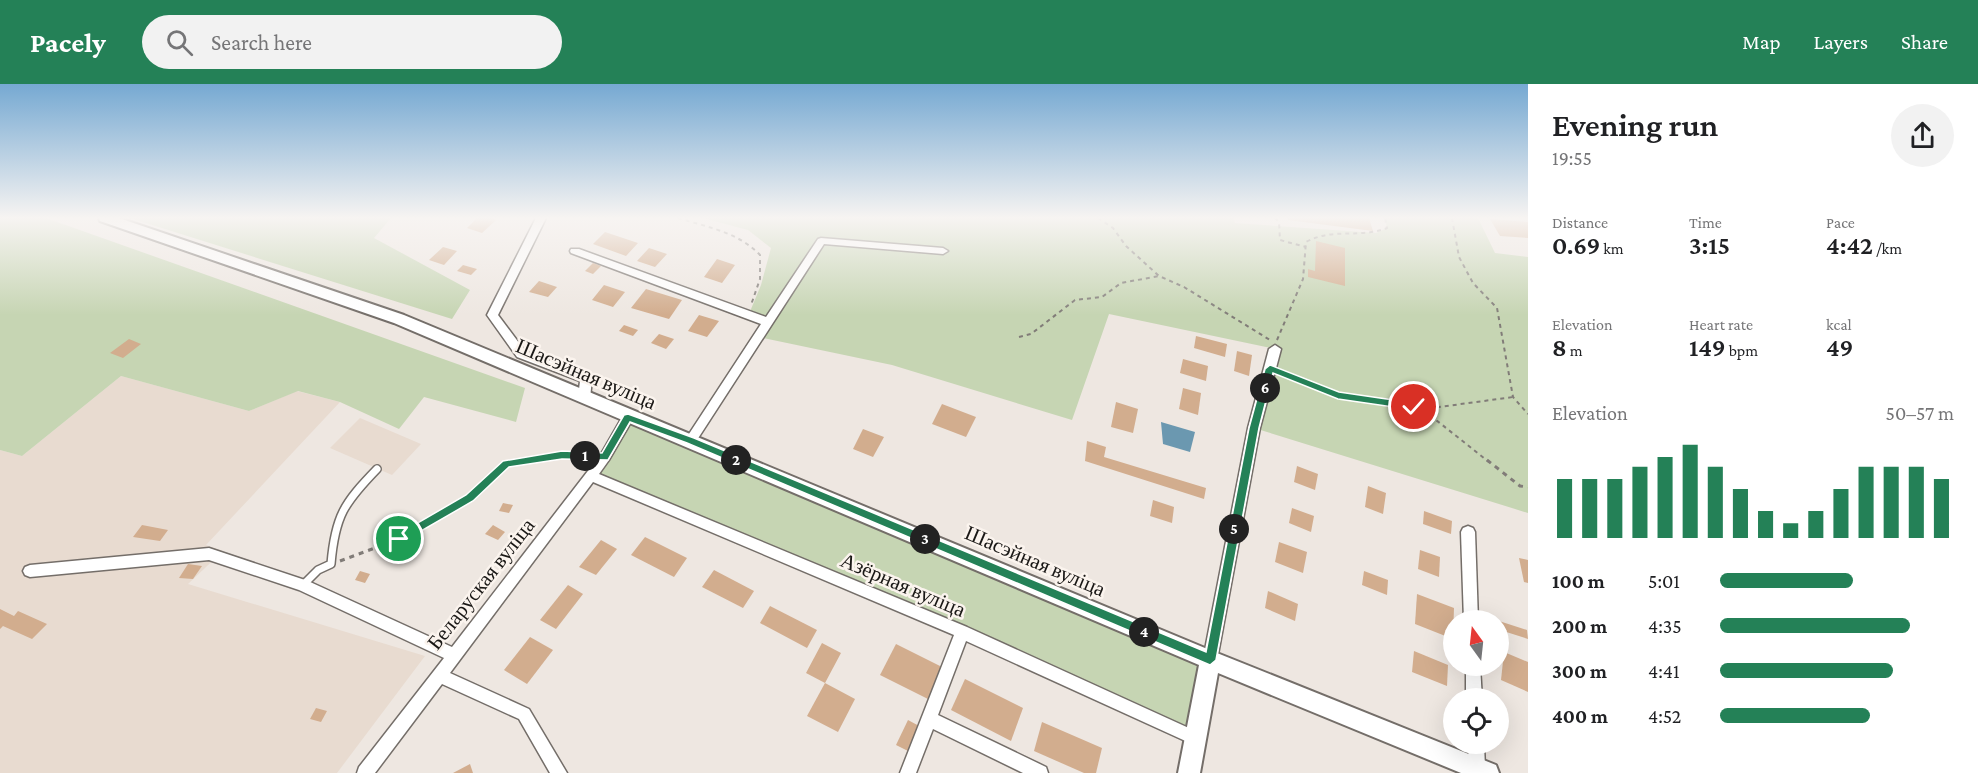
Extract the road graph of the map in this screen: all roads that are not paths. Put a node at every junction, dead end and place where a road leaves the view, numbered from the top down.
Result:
1 (199, 250) edge
2 (525, 250) edge
3 (815, 250) edge
4 (933, 250) edge
5 (575, 251) dead end
6 (943, 251) dead end
7 (767, 322) junction
8 (1275, 346) road end
9 (584, 398) junction
10 (628, 417) junction
11 (691, 440) junction
12 (377, 469) dead end
13 (591, 476) junction
14 (1468, 532) dead end
15 (30, 571) dead end
16 (303, 585) junction
17 (1471, 610) edge
18 (962, 632) junction
19 (453, 655) junction
20 (1210, 660) junction
21 (438, 675) junction
22 (928, 719) junction
23 (1197, 739) junction
24 (1478, 754) edge
25 (1482, 771) edge
26 (365, 773) edge
27 (559, 773) edge
28 (908, 773) edge
29 (1040, 773) edge
30 (1189, 773) edge

1 - 9 main road, Шасэйная вуліца
2 - 9 street
3 - 7 street
4 - 6 street
5 - 7 street
7 - 11 street
8 - 20 street
9 - 10 main road, Шасэйная вуліца
10 - 11 main road, Шасэйная вуліца
10 - 13 street, Беларуская вуліца
11 - 20 main road, Шасэйная вуліца
12 - 16 lane
13 - 18 street, Азёрная вуліца
13 - 19 street, Беларуская вуліца
14 - 17 street
15 - 16 street
16 - 19 street
18 - 22 street
18 - 23 street, Азёрная вуліца
19 - 21 street, Беларуская вуліца
20 - 23 main road
20 - 25 main road, Шасэйная вуліца
21 - 26 street, Беларуская вуліца
21 - 27 street
22 - 28 street
22 - 29 street
23 - 30 main road
24 - 25 street

